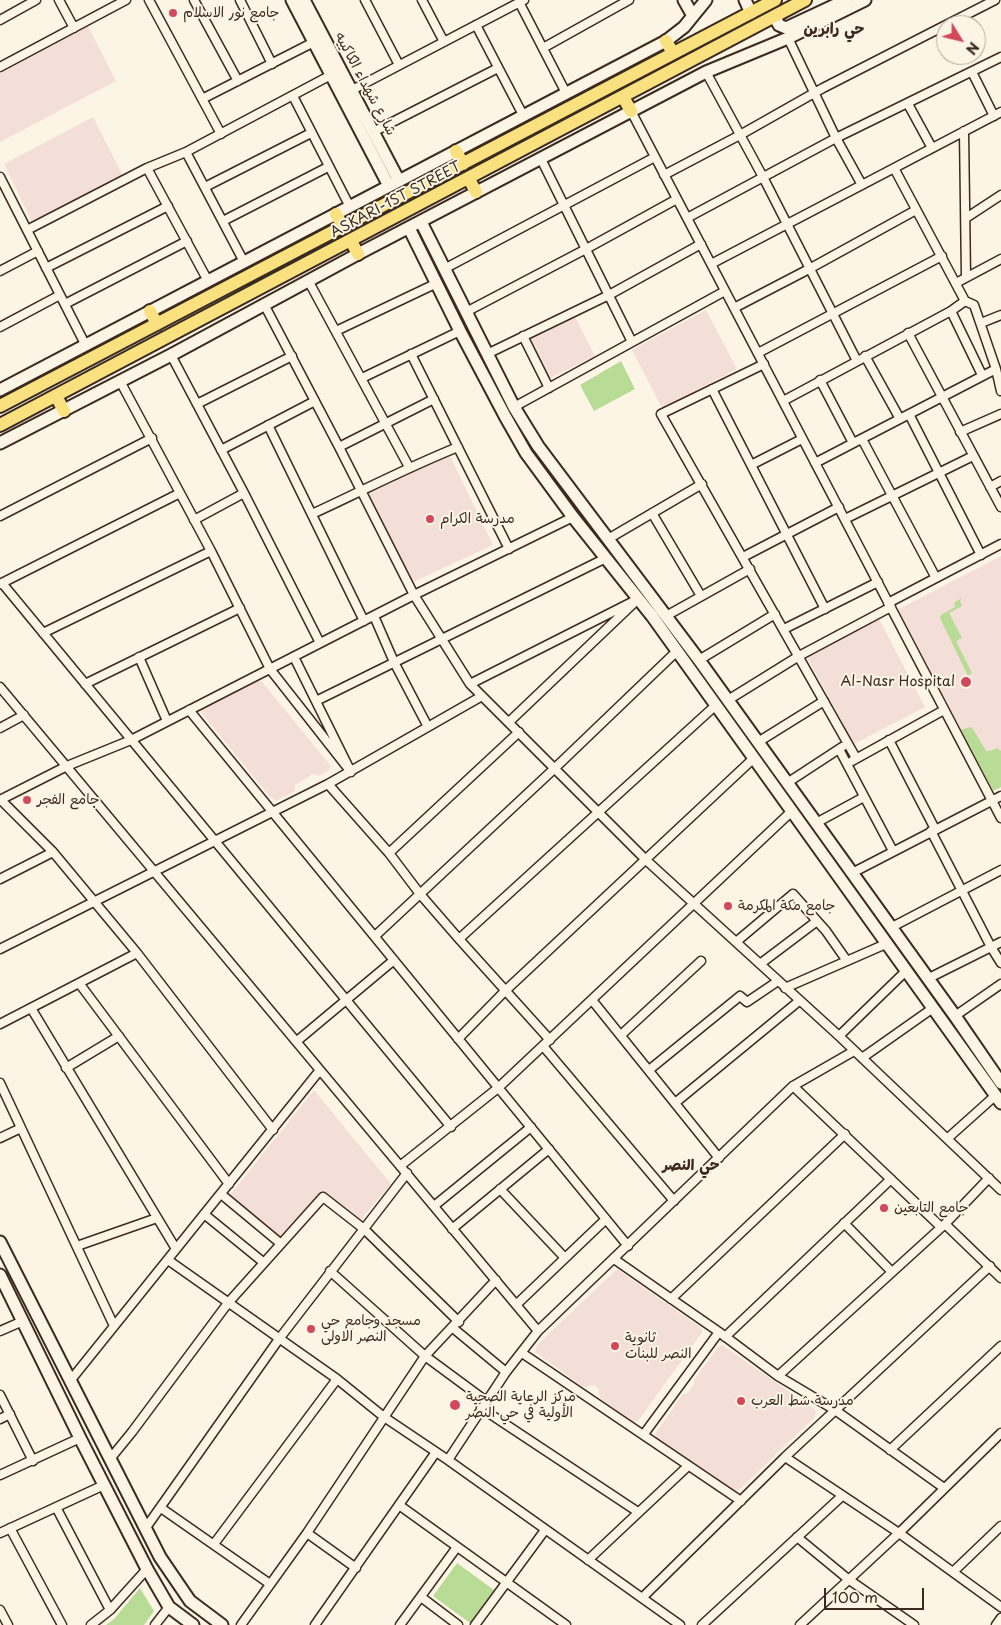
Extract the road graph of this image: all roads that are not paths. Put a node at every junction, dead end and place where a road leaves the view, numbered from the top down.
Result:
1 (36, 0) edge
2 (59, 0) edge
3 (107, 0) edge
4 (126, 0) edge
5 (149, 0) edge
6 (194, 0) edge
7 (240, 0) edge
8 (292, 0) edge
9 (304, 0) edge
10 (365, 0) edge
11 (422, 0) edge
12 (630, 0) edge
13 (684, 0) edge
14 (706, 0) edge
15 (745, 0) edge
16 (775, 0) edge
17 (805, 0) edge
18 (846, 0) edge
19 (865, 0) edge
20 (995, 0) edge
21 (521, 1) edge
22 (111, 8) junction
23 (751, 13) junction
24 (966, 15) edge
25 (693, 16) junction
26 (774, 16) junction
27 (0, 20) edge
28 (476, 25) junction
29 (74, 28) junction
30 (936, 30) edge
31 (788, 38) junction
32 (314, 42) junction
33 (444, 42) junction
34 (669, 47) junction
35 (543, 48) junction
36 (1001, 57) edge
37 (272, 64) junction
38 (399, 65) junction
39 (0, 68) edge
40 (498, 68) junction
41 (706, 72) junction
42 (972, 72) junction
43 (331, 75) junction
44 (238, 81) junction
45 (352, 90) junction
46 (566, 93) junction
47 (814, 94) junction
48 (293, 96) junction
49 (623, 97) junction
50 (202, 99) junction
51 (908, 104) junction
52 (631, 111) junction
53 (998, 114) edge
54 (523, 115) junction
55 (964, 131) junction
56 (373, 132) junction
57 (311, 133) junction
58 (221, 134) junction
59 (740, 135) junction
60 (836, 138) junction
61 (932, 148) junction
62 (456, 151) junction
63 (186, 152) junction
64 (655, 157) junction
65 (541, 159) junction
66 (463, 164) junction
67 (328, 167) junction
68 (148, 168) junction
69 (894, 168) junction
70 (664, 175) junction
71 (0, 177) edge
72 (763, 178) junction
73 (469, 179) junction
74 (394, 184) junction
75 (862, 185) junction
76 (204, 187) junction
77 (476, 192) junction
78 (408, 193) junction
79 (1001, 195) edge
80 (677, 199) junction
81 (395, 200) junction
82 (564, 205) junction
83 (168, 206) junction
84 (350, 207) junction
85 (415, 207) junction
86 (916, 210) junction
87 (336, 214) junction
88 (402, 214) junction
89 (687, 218) junction
90 (966, 218) junction
91 (223, 221) junction
92 (421, 222) junction
93 (787, 224) junction
94 (343, 227) junction
95 (409, 228) junction
96 (27, 230) junction
97 (187, 241) junction
98 (351, 241) junction
99 (701, 244) junction
100 (586, 249) junction
101 (38, 251) junction
102 (358, 254) junction
103 (942, 256) junction
104 (438, 258) junction
105 (1001, 258) edge
106 (244, 262) junction
107 (426, 264) junction
108 (711, 264) junction
109 (46, 268) junction
110 (444, 269) junction
111 (809, 269) junction
112 (0, 271) edge
113 (966, 277) junction
114 (208, 281) junction
115 (310, 282) junction
116 (956, 283) junction
117 (435, 284) junction
118 (725, 291) junction
119 (609, 294) junction
120 (60, 295) junction
121 (965, 301) junction
122 (65, 304) junction
123 (265, 306) junction
124 (734, 308) junction
125 (951, 310) junction
126 (150, 311) junction
127 (466, 312) junction
128 (833, 314) junction
129 (1001, 315) edge
130 (981, 323) junction
131 (157, 324) junction
132 (0, 327) edge
133 (336, 331) junction
134 (460, 331) junction
135 (908, 333) junction
136 (523, 336) junction
137 (632, 342) junction
138 (85, 344) junction
139 (758, 353) junction
140 (411, 354) junction
141 (487, 354) junction
142 (171, 356) junction
143 (292, 356) junction
144 (865, 356) junction
145 (857, 360) junction
146 (764, 364) junction
147 (996, 368) junction
148 (982, 375) junction
149 (362, 378) junction
150 (820, 380) junction
151 (1000, 380) edge
152 (120, 381) junction
153 (549, 388) junction
154 (712, 389) junction
155 (0, 390) edge
156 (1001, 391) edge
157 (56, 396) junction
158 (942, 397) junction
159 (434, 399) junction
160 (315, 401) junction
161 (783, 401) junction
162 (197, 404) junction
163 (0, 406) edge
164 (514, 407) junction
165 (64, 411) junction
166 (909, 414) junction
167 (1001, 414) edge
168 (900, 418) junction
169 (386, 423) junction
170 (0, 425) edge
171 (268, 425) junction
172 (960, 432) junction
173 (152, 438) junction
174 (802, 439) junction
175 (862, 439) junction
176 (0, 443) edge
177 (853, 443) junction
178 (458, 446) junction
179 (339, 447) junction
180 (221, 450) junction
181 (973, 456) junction
182 (815, 463) junction
183 (751, 465) junction
184 (410, 467) junction
185 (940, 472) junction
186 (1001, 481) edge
187 (702, 484) junction
188 (990, 487) junction
189 (362, 491) junction
190 (244, 493) junction
191 (180, 494) junction
192 (892, 496) junction
193 (839, 508) junction
194 (1001, 508) edge
195 (652, 513) junction
196 (312, 514) junction
197 (0, 516) edge
198 (573, 517) junction
199 (845, 519) junction
200 (194, 520) junction
201 (787, 535) junction
202 (608, 539) junction
203 (1001, 544) edge
204 (509, 549) junction
205 (211, 551) junction
206 (981, 555) junction
207 (743, 557) junction
208 (606, 558) junction
209 (750, 569) junction
210 (936, 578) junction
211 (878, 582) junction
212 (1, 584) edge
213 (414, 596) junction
214 (701, 596) junction
215 (638, 599) junction
216 (890, 605) junction
217 (240, 608) junction
218 (825, 609) junction
219 (775, 614) junction
220 (374, 616) junction
221 (666, 616) junction
222 (364, 621) junction
223 (784, 629) junction
224 (43, 633) junction
225 (441, 639) junction
226 (320, 644) junction
227 (677, 651) junction
228 (799, 656) junction
229 (294, 657) junction
230 (138, 658) junction
231 (699, 660) junction
232 (394, 662) junction
233 (270, 669) junction
234 (85, 684) junction
235 (470, 684) junction
236 (0, 687) edge
237 (482, 696) junction
238 (728, 700) junction
239 (316, 701) junction
240 (824, 701) junction
241 (716, 705) junction
242 (189, 710) junction
243 (944, 710) junction
244 (24, 715) junction
245 (167, 721) junction
246 (509, 722) junction
247 (428, 727) junction
248 (0, 728) edge
249 (519, 732) junction
250 (131, 740) junction
251 (889, 740) junction
252 (758, 742) junction
253 (848, 744) junction
254 (839, 749) junction
255 (754, 758) junction
256 (856, 758) junction
257 (846, 763) junction
258 (66, 766) junction
259 (555, 768) junction
260 (351, 772) junction
261 (787, 783) junction
262 (328, 784) junction
263 (777, 790) junction
264 (1001, 796) edge
265 (864, 797) junction
266 (0, 800) edge
267 (992, 801) junction
268 (792, 811) junction
269 (273, 812) junction
270 (599, 813) junction
271 (1001, 818) edge
272 (816, 823) junction
273 (933, 830) junction
274 (214, 841) junction
275 (893, 851) junction
276 (53, 852) junction
277 (389, 853) junction
278 (646, 860) junction
279 (1001, 870) edge
280 (155, 872) junction
281 (852, 873) junction
282 (0, 879) edge
283 (962, 890) junction
284 (420, 894) junction
285 (94, 902) junction
286 (694, 904) junction
287 (817, 921) junction
288 (892, 928) junction
289 (375, 936) junction
290 (459, 939) junction
291 (736, 942) junction
292 (1001, 942) edge
293 (888, 943) junction
294 (991, 947) junction
295 (0, 949) edge
296 (137, 953) junction
297 (394, 960) junction
298 (701, 961) dead end
299 (847, 961) junction
300 (1001, 963) edge
301 (760, 964) junction
302 (907, 970) junction
303 (928, 979) junction
304 (778, 981) junction
305 (79, 983) junction
306 (1001, 984) edge
307 (785, 988) junction
308 (505, 991) junction
309 (346, 1000) junction
310 (592, 1000) junction
311 (799, 1001) junction
312 (31, 1008) junction
313 (933, 1008) junction
314 (955, 1016) junction
315 (0, 1024) edge
316 (119, 1036) junction
317 (621, 1036) junction
318 (839, 1036) junction
319 (458, 1039) junction
320 (550, 1040) junction
321 (297, 1042) junction
322 (543, 1046) junction
323 (854, 1051) junction
324 (862, 1058) junction
325 (66, 1068) junction
326 (320, 1070) junction
327 (649, 1070) junction
328 (0, 1082) edge
329 (1001, 1083) edge
330 (793, 1086) junction
331 (498, 1088) junction
332 (998, 1099) edge
333 (675, 1104) junction
334 (451, 1126) junction
335 (531, 1127) junction
336 (21, 1128) junction
337 (273, 1130) junction
338 (844, 1134) junction
339 (0, 1138) edge
340 (948, 1138) junction
341 (549, 1149) junction
342 (719, 1158) junction
343 (400, 1166) junction
344 (407, 1173) junction
345 (989, 1178) junction
346 (891, 1179) junction
347 (229, 1184) junction
348 (500, 1189) junction
349 (1001, 1190) edge
350 (221, 1194) junction
351 (674, 1201) junction
352 (434, 1206) junction
353 (204, 1214) junction
354 (157, 1218) junction
355 (606, 1219) junction
356 (844, 1223) junction
357 (943, 1225) junction
358 (452, 1228) junction
359 (364, 1229) junction
360 (0, 1242) edge
361 (280, 1243) junction
362 (77, 1246) junction
363 (628, 1246) junction
364 (176, 1249) junction
365 (565, 1258) junction
366 (614, 1259) junction
367 (168, 1260) junction
368 (263, 1262) junction
369 (990, 1266) junction
370 (330, 1271) junction
371 (892, 1272) junction
372 (0, 1276) edge
373 (1001, 1278) edge
374 (496, 1280) junction
375 (672, 1299) junction
376 (228, 1303) junction
377 (517, 1304) junction
378 (23, 1321) junction
379 (456, 1325) junction
380 (114, 1326) junction
381 (0, 1331) edge
382 (538, 1331) junction
383 (722, 1334) junction
384 (279, 1338) junction
385 (1001, 1346) edge
386 (56, 1352) junction
387 (522, 1353) junction
388 (425, 1356) junction
389 (42, 1359) junction
390 (506, 1372) junction
391 (778, 1376) junction
392 (337, 1379) junction
393 (70, 1381) junction
394 (0, 1395) edge
395 (486, 1401) junction
396 (481, 1408) junction
397 (835, 1410) junction
398 (10, 1414) junction
399 (384, 1417) junction
400 (0, 1419) edge
401 (1001, 1433) edge
402 (644, 1434) junction
403 (80, 1438) junction
404 (890, 1450) junction
405 (436, 1452) junction
406 (785, 1456) junction
407 (110, 1459) junction
408 (448, 1460) junction
409 (33, 1461) junction
410 (688, 1466) junction
411 (0, 1475) edge
412 (104, 1485) junction
413 (944, 1488) junction
414 (842, 1496) junction
415 (741, 1502) junction
416 (399, 1506) junction
417 (56, 1507) junction
418 (161, 1508) junction
419 (638, 1512) junction
420 (1001, 1526) edge
421 (10, 1528) junction
422 (145, 1529) junction
423 (544, 1530) junction
424 (0, 1533) edge
425 (307, 1533) junction
426 (899, 1533) junction
427 (797, 1537) junction
428 (214, 1544) junction
429 (457, 1547) junction
430 (588, 1560) junction
431 (356, 1568) junction
432 (147, 1569) junction
433 (954, 1571) junction
434 (848, 1579) junction
435 (507, 1582) junction
436 (270, 1584) junction
437 (421, 1597) junction
438 (642, 1598) junction
439 (169, 1607) junction
440 (1001, 1607) edge
441 (0, 1610) edge
442 (110, 1610) junction
443 (1001, 1618) edge
444 (802, 1624) edge
445 (8, 1625) edge
446 (62, 1625) edge
447 (91, 1625) edge
448 (155, 1625) edge
449 (194, 1625) edge
450 (222, 1625) edge
451 (241, 1625) edge
452 (315, 1625) edge
453 (400, 1625) edge
454 (458, 1625) edge
455 (475, 1625) edge
456 (566, 1625) edge
457 (680, 1625) edge
458 (702, 1625) edge
459 (914, 1625) edge
460 (996, 1625) edge

1 - 27 street
2 - 29 street
3 - 22 street
4 - 22 street
5 - 50 street
6 - 44 street
7 - 37 street
8 - 32 street
9 - 45 street, شارع شهداء الكاكييه
10 - 38 street
11 - 33 street
12 - 35 street
13 - 25 street
14 - 25 street
15 - 23 street
16 - 23 main road, ASKARI-1ST STREET
17 - 26 main road, ASKARI-1ST STREET
18 - 26 street
19 - 31 street
20 - 24 street
21 - 28 street
21 - 35 street
22 - 29 street
23 - 34 main road, ASKARI-1ST STREET
25 - 34 street
26 - 49 main road, ASKARI-1ST STREET
28 - 33 street
28 - 40 street
29 - 39 street
30 - 47 street
31 - 41 street
31 - 47 street
32 - 37 street
32 - 43 street
33 - 38 street
34 - 46 street
34 - 66 main road, ASKARI-1ST STREET
35 - 46 street
36 - 42 street
37 - 44 street
38 - 45 street
40 - 54 street
40 - 56 street
41 - 52 street
41 - 59 street
42 - 51 street
42 - 53 street
43 - 48 street
43 - 74 street
44 - 50 street
45 - 56 street, شارع شهداء الكاكييه
46 - 54 street
47 - 59 street
47 - 60 street
48 - 57 street
48 - 58 street
49 - 52 main road
49 - 73 main road, ASKARI-1ST STREET
50 - 58 street
51 - 60 street
51 - 61 street
52 - 64 street
52 - 65 street
53 - 55 street
54 - 62 street
55 - 61 street
55 - 90 street
56 - 74 street, شارع شهداء الكاكييه
57 - 67 street
57 - 76 street
58 - 63 street
59 - 70 street
59 - 72 street
60 - 72 street
60 - 75 street
61 - 69 street
62 - 66 main road
62 - 74 street
63 - 68 street
63 - 76 street
64 - 70 street
64 - 82 street
65 - 77 street
65 - 82 street
66 - 78 main road, ASKARI-1ST STREET
67 - 84 street
67 - 91 street
68 - 83 street
68 - 96 street
69 - 75 street
69 - 86 street
70 - 80 street
71 - 96 street
72 - 89 street
72 - 93 street
73 - 77 main road
73 - 85 main road, ASKARI-1ST STREET
74 - 84 street
75 - 93 street
76 - 91 street
77 - 92 street
78 - 81 main road, ASKARI-1ST STREET
78 - 85 main road
79 - 90 street
80 - 89 street
80 - 100 street
81 - 88 main road
81 - 94 main road, ASKARI-1ST STREET
82 - 100 street
82 - 110 street
83 - 97 street
83 - 109 street
84 - 87 street
85 - 88 main road, ASKARI-1ST STREET
86 - 103 street
86 - 111 street
87 - 94 main road
87 - 106 street
88 - 98 main road, ASKARI-1ST STREET
89 - 99 street
90 - 113 street
91 - 106 street
92 - 95 street
92 - 104 street
93 - 108 street
93 - 111 street
94 - 131 main road, ASKARI-1ST STREET
95 - 102 street
95 - 107 street
96 - 101 street
97 - 114 street
97 - 122 street
98 - 102 main road
98 - 157 main road, ASKARI-1ST STREET
99 - 108 street
99 - 119 street
100 - 119 street
100 - 127 street
101 - 109 street
101 - 112 street
102 - 115 street
103 - 116 street
103 - 128 street
104 - 107 street
104 - 110 street
105 - 113 street
106 - 114 street
107 - 117 street
108 - 118 street
109 - 120 street
110 - 127 street
111 - 124 street
111 - 128 street
113 - 116 street
114 - 126 street
115 - 123 street
115 - 133 street
116 - 121 street
117 - 133 street
117 - 134 street
118 - 124 street
118 - 137 street
119 - 136 street
119 - 137 street
120 - 122 street
120 - 132 street
121 - 125 street
121 - 130 street
122 - 138 street
123 - 142 street
123 - 143 street
124 - 139 street
125 - 135 street
125 - 148 street
126 - 131 main road
126 - 138 street
127 - 141 street
128 - 139 street
128 - 145 street
129 - 130 street
130 - 147 street
131 - 163 main road, ASKARI-1ST STREET
133 - 149 street
134 - 140 street
134 - 198 street
135 - 144 street
135 - 158 street
136 - 141 street
136 - 153 street
137 - 153 street
138 - 155 street
139 - 146 street
140 - 149 street
140 - 159 street
141 - 164 street
142 - 152 street
142 - 162 street
143 - 160 street
143 - 162 street
144 - 145 street
144 - 168 street
145 - 150 street
146 - 154 street
146 - 161 street
147 - 148 street
147 - 151 street
148 - 158 street
149 - 169 street
150 - 161 street
150 - 177 street
151 - 156 street
152 - 165 street
152 - 173 street
153 - 164 street
154 - 183 street
154 - 187 street
157 - 165 main road
157 - 170 main road, ASKARI-1ST STREET
158 - 166 street
158 - 172 street
159 - 169 street
159 - 178 street
160 - 171 street
160 - 179 street
161 - 174 street
162 - 180 street
164 - 202 street
165 - 176 street
166 - 168 street
166 - 185 street
167 - 172 street
168 - 175 street
169 - 179 street
169 - 184 street
171 - 180 street
171 - 196 street
172 - 181 street
173 - 191 street
173 - 197 street
174 - 182 street
174 - 183 street
175 - 177 street
175 - 192 street
177 - 182 street
178 - 184 street
178 - 204 street
179 - 189 street
180 - 190 street
181 - 185 street
181 - 188 street
182 - 193 street
183 - 201 street
184 - 189 street
185 - 192 street
185 - 206 street
186 - 188 street
187 - 195 street
187 - 207 street
188 - 194 street
189 - 196 street
189 - 213 street
190 - 200 street
190 - 226 street
191 - 200 street
191 - 212 street
192 - 199 street
192 - 210 street
193 - 199 street
193 - 201 street
195 - 202 street
195 - 214 street
196 - 222 street
198 - 204 street
198 - 208 street
199 - 211 street
200 - 205 street
201 - 207 street
201 - 218 street
202 - 221 street
203 - 206 street
204 - 213 street
205 - 217 street
205 - 224 street
206 - 210 street
207 - 209 street
208 - 215 street
208 - 225 street
209 - 214 street
209 - 219 street
210 - 216 street
211 - 216 street
211 - 218 street
212 - 224 street
213 - 220 street
213 - 225 street
214 - 221 street
215 - 227 street
215 - 235 street
215 - 246 street
216 - 228 street
216 - 243 street
217 - 230 street
217 - 233 street
218 - 223 street
219 - 223 street
219 - 231 street
220 - 222 street
220 - 232 street
221 - 231 street
222 - 226 street
223 - 228 street
224 - 234 street
225 - 232 street
225 - 235 street
226 - 229 street
227 - 241 street
227 - 259 street
228 - 238 street
228 - 240 street
229 - 233 street
229 - 239 street
230 - 234 street
230 - 245 street
231 - 238 street
232 - 239 street
232 - 247 street
233 - 242 street
233 - 260 street
234 - 250 street
235 - 237 street
236 - 244 street
237 - 246 street
237 - 247 street
238 - 252 street
239 - 260 street
240 - 252 street
240 - 253 street
241 - 255 street
241 - 270 street
242 - 245 street
242 - 269 street
243 - 251 street
243 - 267 street
244 - 248 street
244 - 258 street
245 - 250 street
246 - 249 street
247 - 260 street
249 - 259 street
249 - 277 street
250 - 258 street
250 - 274 street
251 - 256 street
251 - 273 street
252 - 261 street
253 - 254 street
253 - 256 street
254 - 257 street
254 - 261 street
255 - 263 street
255 - 278 street
256 - 257 street
257 - 265 street
258 - 266 street
258 - 280 street
259 - 270 street
259 - 284 street
260 - 262 street
261 - 263 street
261 - 272 street
262 - 269 street
262 - 277 street
263 - 268 street
264 - 267 street
265 - 272 street
265 - 275 street
266 - 276 street
267 - 271 street
267 - 273 street
268 - 286 street
268 - 293 street
269 - 274 street
269 - 289 street
270 - 278 street
270 - 290 street
272 - 281 street
273 - 275 street
273 - 283 street
274 - 280 street
274 - 309 street
275 - 281 street
276 - 282 street
276 - 285 street
277 - 284 street
278 - 286 street
278 - 308 street
279 - 283 street
280 - 285 street
280 - 321 street
281 - 288 street
283 - 288 street
283 - 294 street
284 - 289 street
284 - 290 street
285 - 295 street
285 - 296 street
286 - 291 street
286 - 310 street
287 - 291 street
287 - 299 street
287 - 301 street
288 - 303 street
289 - 297 street
290 - 308 street
291 - 301 street
292 - 294 street
293 - 299 street
293 - 302 street
294 - 300 street
294 - 303 street
296 - 305 street
296 - 337 street
297 - 309 street
297 - 319 street
298 - 317 street
299 - 307 street
301 - 304 street
302 - 313 street
302 - 318 street
303 - 314 street
304 - 307 street
304 - 327 street
305 - 312 street
305 - 316 street
306 - 314 street
307 - 311 street
308 - 319 street
308 - 320 street
309 - 321 street
309 - 334 street
310 - 317 street
310 - 320 street
311 - 318 street
311 - 333 street
312 - 315 street
312 - 325 street
313 - 324 street
313 - 332 street
314 - 329 street
316 - 325 street
316 - 347 street
317 - 327 street
318 - 323 street
319 - 331 street
320 - 322 street
321 - 326 street
322 - 331 street
322 - 351 street
323 - 324 street
323 - 330 street
324 - 340 street
325 - 354 street
326 - 337 street
326 - 343 street
327 - 333 street
328 - 336 street
330 - 338 street
330 - 342 street
331 - 334 street
331 - 335 street
332 - 340 street
333 - 342 street
334 - 343 street
335 - 341 street
335 - 352 street
336 - 339 street
336 - 362 street
337 - 347 street
338 - 346 street
338 - 375 street
340 - 345 street
341 - 348 street
341 - 355 street
342 - 351 street
343 - 344 street
344 - 352 street
344 - 359 street
345 - 349 street
345 - 357 street
346 - 356 street
346 - 357 street
347 - 350 street
348 - 358 street
348 - 365 street
350 - 353 street
350 - 361 street
351 - 363 street
352 - 358 street
353 - 364 street
353 - 368 street
354 - 362 street
354 - 364 street
355 - 363 street
355 - 365 street
356 - 371 street
356 - 383 street
357 - 369 street
357 - 371 street
358 - 374 street
359 - 361 street
359 - 370 street
359 - 379 street
360 - 386 street
361 - 368 street
362 - 380 street
363 - 366 street
364 - 367 street
365 - 377 street
366 - 375 street
366 - 382 street
367 - 376 street
367 - 380 street
368 - 376 street
369 - 373 street
369 - 397 street
370 - 384 street
370 - 388 street
371 - 391 street
372 - 378 street
374 - 377 street
374 - 379 street
375 - 383 street
376 - 384 street
376 - 407 street
377 - 382 street
378 - 381 street
378 - 389 street
379 - 388 street
379 - 390 street
380 - 393 street
382 - 387 street
383 - 391 street
383 - 402 street
384 - 392 street
384 - 418 street
385 - 404 street
386 - 389 street
386 - 393 street
387 - 390 street
387 - 402 street
388 - 395 street
388 - 399 street
389 - 403 street
390 - 395 street
391 - 397 street
392 - 399 street
392 - 428 street
393 - 407 street
394 - 398 street
395 - 396 street
396 - 408 street
396 - 419 street
397 - 404 street
397 - 406 street
398 - 400 street
398 - 409 street
399 - 405 street
399 - 425 street
401 - 413 street
402 - 410 street
403 - 409 street
403 - 412 street
404 - 413 street
405 - 408 street
405 - 416 street
406 - 414 street
406 - 415 street
407 - 422 street
408 - 423 street
409 - 411 street
410 - 415 street
410 - 419 street
412 - 417 street
412 - 432 street
413 - 426 street
414 - 426 street
414 - 427 street
415 - 438 street
416 - 429 street
416 - 431 street
417 - 421 street
417 - 442 street
418 - 422 street
418 - 428 street
419 - 430 street
420 - 433 street
421 - 424 street
421 - 446 street
422 - 450 street
423 - 430 street
423 - 435 street
425 - 431 street
425 - 436 street
426 - 433 street
426 - 434 street
427 - 434 street
427 - 458 street
428 - 436 street
429 - 435 street
429 - 437 street
430 - 438 street
431 - 452 street
432 - 439 street
432 - 442 street
433 - 440 street
434 - 444 street
434 - 459 street
435 - 455 street
435 - 456 street
436 - 451 street
437 - 453 street
437 - 454 street
438 - 457 street
439 - 448 street
439 - 449 street
441 - 445 street
442 - 447 street
443 - 460 street

